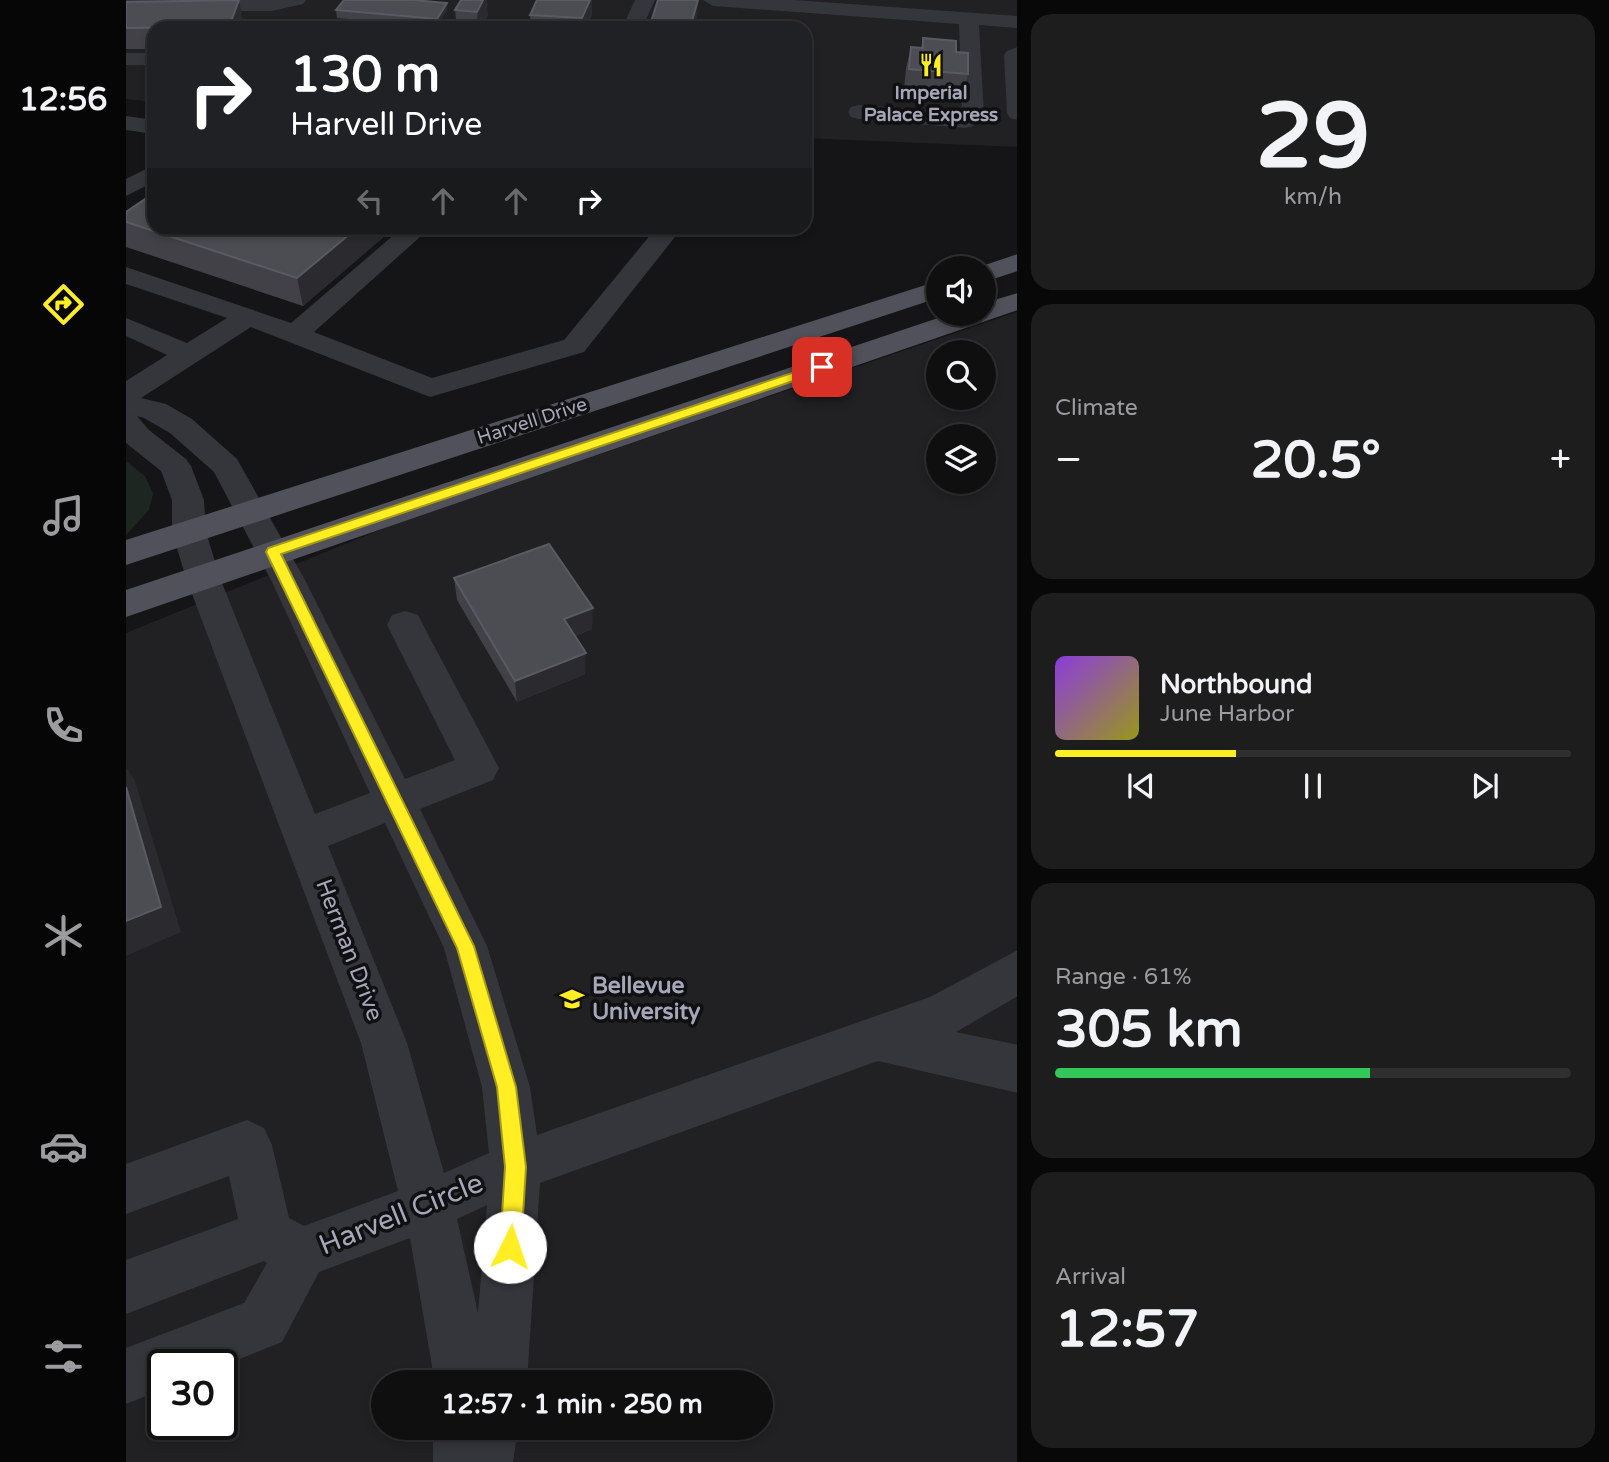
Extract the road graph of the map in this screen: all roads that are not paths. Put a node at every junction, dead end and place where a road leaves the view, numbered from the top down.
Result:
1 (296, 0) edge
2 (645, 0) edge
3 (801, 3) edge
4 (126, 6) edge
5 (712, 8) edge
6 (969, 18) junction
7 (287, 19) dead end
8 (635, 21) edge
9 (1017, 22) edge
10 (1017, 53) edge
11 (126, 59) edge
12 (147, 59) edge
13 (859, 112) dead end
14 (1017, 113) edge
15 (126, 123) edge
16 (147, 126) edge
17 (147, 176) edge
18 (126, 189) edge
19 (409, 235) edge
20 (662, 235) edge
21 (1017, 262) edge
22 (996, 270) edge
23 (126, 275) edge
24 (926, 293) edge
25 (1017, 301) edge
26 (996, 308) edge
27 (249, 316) junction
28 (126, 326) edge
29 (943, 326) edge
30 (295, 334) junction
31 (188, 354) junction
32 (126, 394) edge
33 (126, 403) edge
34 (126, 423) edge
35 (251, 510) junction
36 (189, 532) junction
37 (126, 552) edge
38 (273, 552) junction
39 (203, 578) junction
40 (126, 604) edge
41 (405, 625) dead end
42 (394, 800) junction
43 (305, 835) junction
44 (1017, 971) edge
45 (878, 1038) junction
46 (1017, 1069) edge
47 (516, 1167) junction
48 (126, 1189) edge
49 (428, 1206) junction
50 (284, 1243) junction
51 (126, 1287) edge
52 (460, 1370) edge
53 (500, 1370) edge
54 (126, 1376) edge
55 (461, 1440) edge
56 (489, 1440) edge
57 (462, 1462) edge
58 (484, 1462) edge

1 - 4 street
1 - 7 street
2 - 8 street
3 - 5 street
3 - 6 street
6 - 9 street
6 - 13 street
10 - 14 street
11 - 12 street
15 - 16 street
17 - 18 street
19 - 30 street
20 - 30 street
21 - 22 main road
23 - 27 street
24 - 35 main road, Harvell Drive
25 - 26 main road, Harvell Drive
27 - 30 street
27 - 31 street
28 - 31 street
29 - 38 main road, Harvell Drive
31 - 32 street
33 - 35 street
34 - 36 street, Herman Drive
35 - 36 main road, Harvell Drive
35 - 38 street
36 - 37 main road, Harvell Drive
36 - 39 street, Herman Drive
38 - 39 main road, Harvell Drive
38 - 42 street
39 - 40 main road, Harvell Drive
39 - 43 street, Herman Drive
41 - 42 street
42 - 43 street
42 - 47 street
43 - 49 street, Herman Drive
44 - 45 street, Harvell Circle
45 - 46 street
45 - 47 street, Harvell Circle
47 - 49 street, Harvell Circle
47 - 53 street
48 - 50 street
49 - 50 street, Harvell Circle
49 - 52 street, Herman Drive
50 - 51 street
50 - 54 street, Harvell Circle
55 - 57 street
56 - 58 street

